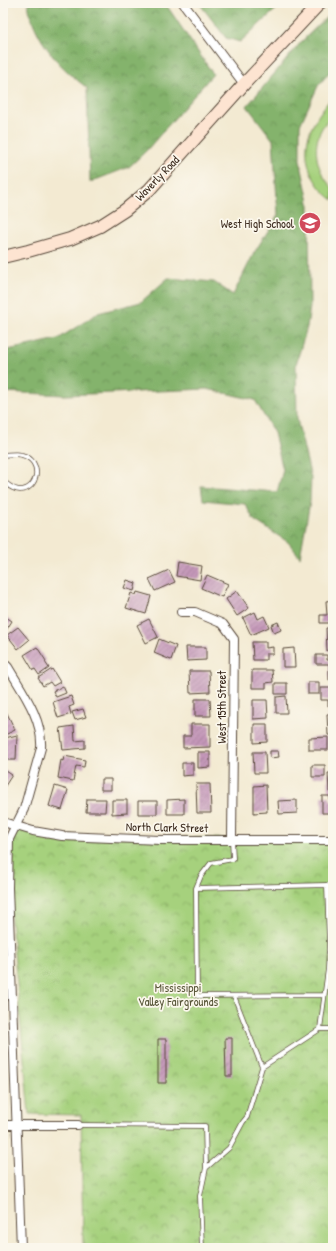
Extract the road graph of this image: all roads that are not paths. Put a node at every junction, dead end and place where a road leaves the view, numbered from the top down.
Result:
1 (183, 3) edge
2 (320, 3) edge
3 (244, 84) junction
4 (3, 257) edge
5 (3, 455) edge
6 (3, 481) edge
7 (181, 612) dead end
8 (3, 662) edge
9 (3, 822) edge
10 (16, 826) junction
11 (232, 839) junction
12 (6, 840) edge
13 (333, 840) edge
14 (196, 888) junction
15 (331, 942) edge
16 (324, 995) junction
17 (234, 996) junction
18 (320, 1029) junction
19 (333, 1029) edge
20 (262, 1068) junction
21 (3, 1125) edge
22 (17, 1125) junction
23 (78, 1125) joint
24 (206, 1168) junction
25 (21, 1248) edge
26 (202, 1248) edge

1 - 3 street
2 - 3 street, Waverly Road
3 - 4 street, Waverly Road
5 - 6 lane
7 - 11 street, West 15th Street
8 - 10 street
9 - 10 street, North Clark Street
10 - 11 street, North Clark Street
10 - 12 street
11 - 13 street, North Clark Street
11 - 14 lane
12 - 22 street
14 - 15 lane
14 - 17 lane
15 - 16 lane
16 - 17 lane
16 - 18 lane
17 - 20 lane
18 - 19 lane
18 - 20 lane
20 - 24 lane
21 - 22 street
22 - 23 street
22 - 25 street
23 - 24 lane
24 - 26 lane

